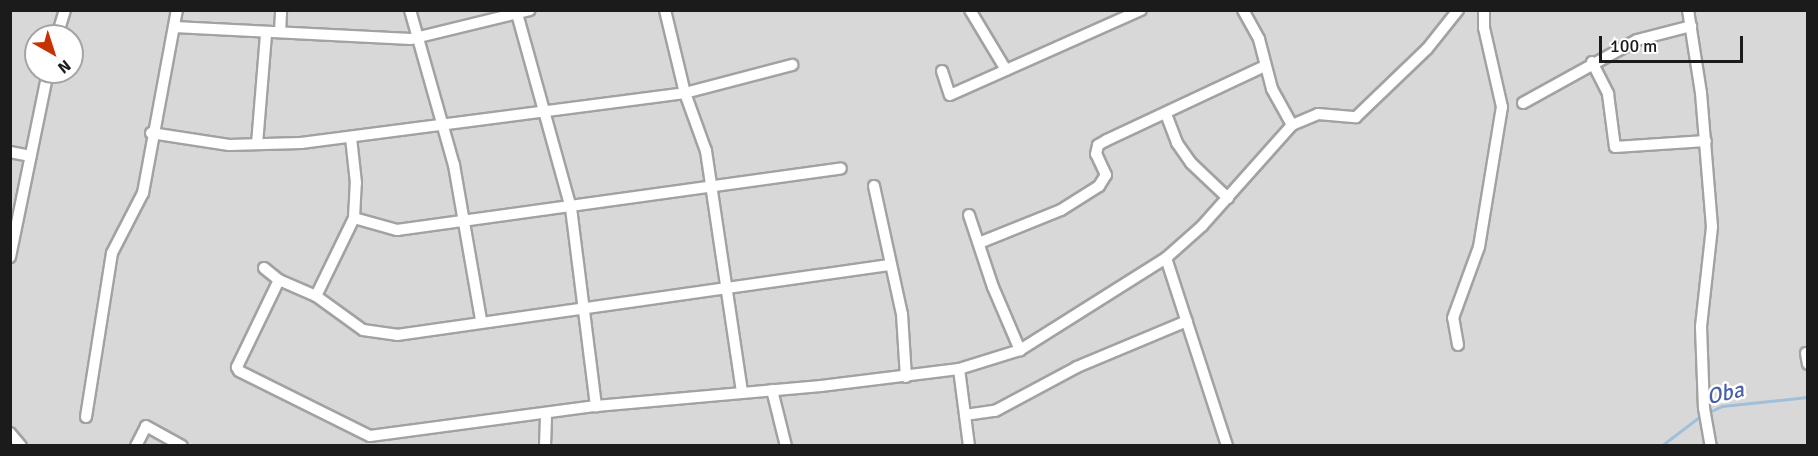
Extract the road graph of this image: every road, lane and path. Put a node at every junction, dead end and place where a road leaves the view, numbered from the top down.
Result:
1 (177, 10) edge
2 (281, 10) edge
3 (410, 10) edge
4 (530, 10) edge
5 (665, 10) edge
6 (970, 10) edge
7 (1141, 10) edge
8 (1243, 10) edge
9 (1458, 10) edge
10 (1484, 10) edge
11 (1688, 10) edge
12 (516, 12) edge
13 (174, 27) junction
14 (1691, 27) junction
15 (279, 32) junction
16 (266, 34) junction
17 (417, 39) junction
18 (1592, 62) junction
19 (792, 66) dead end
20 (1265, 66) junction
21 (1006, 70) junction
22 (942, 71) dead end
23 (46, 84) edge
24 (685, 93) junction
25 (1522, 103) dead end
26 (544, 110) junction
27 (1166, 114) junction
28 (440, 125) junction
29 (1292, 125) junction
30 (151, 133) junction
31 (351, 138) junction
32 (1706, 141) junction
33 (257, 144) junction
34 (10, 152) edge
35 (31, 156) junction
36 (841, 168) dead end
37 (874, 186) dead end
38 (711, 188) junction
39 (1228, 198) junction
40 (571, 208) junction
41 (969, 214) dead end
42 (354, 219) junction
43 (462, 222) junction
44 (979, 243) junction
45 (10, 257) edge
46 (1167, 258) junction
47 (889, 265) junction
48 (264, 268) dead end
49 (279, 280) junction
50 (727, 287) junction
51 (316, 296) junction
52 (583, 309) junction
53 (481, 320) junction
54 (1187, 321) junction
55 (1458, 345) dead end
56 (1020, 350) junction
57 (959, 369) junction
58 (906, 377) junction
59 (772, 390) junction
60 (742, 391) junction
61 (596, 405) junction
62 (546, 413) junction
63 (965, 415) junction
64 (86, 417) dead end
65 (10, 433) edge
66 (21, 446) edge
67 (136, 446) edge
68 (182, 446) edge
69 (545, 446) edge
70 (786, 446) edge
71 (969, 446) edge
72 (1227, 446) edge
73 (1711, 446) edge

1 - 13 street
2 - 15 street
3 - 17 street
4 - 12 street
5 - 24 street
6 - 21 street
7 - 21 street
8 - 20 street
9 - 29 street
10 - 55 street
11 - 14 street
12 - 17 street
12 - 26 street
13 - 16 street
13 - 30 street
14 - 18 street
14 - 32 street
15 - 16 street
15 - 17 street
16 - 33 street
17 - 28 street
18 - 25 street
18 - 32 street
19 - 24 street
20 - 27 street
20 - 29 street
21 - 22 street
23 - 35 street
24 - 26 street
24 - 38 street
26 - 28 street
26 - 40 street
27 - 39 street
27 - 44 street
28 - 31 street
28 - 43 street
29 - 39 street
30 - 33 street
30 - 64 street
31 - 33 street
31 - 42 street
32 - 73 street
34 - 35 street
35 - 45 street
36 - 38 street
37 - 47 street
38 - 40 street
38 - 50 street
39 - 46 street
40 - 43 street
40 - 52 street
41 - 44 street
42 - 43 street
42 - 51 street
43 - 53 street
44 - 56 street
46 - 54 street
46 - 56 street
47 - 50 street
47 - 58 street
48 - 49 street
49 - 51 street
49 - 62 street
50 - 52 street
50 - 60 street
51 - 53 street
52 - 53 street
52 - 61 street
54 - 63 street
54 - 72 street
56 - 57 street
57 - 58 street
57 - 63 street
58 - 59 street
59 - 60 street
59 - 70 street
60 - 61 street
61 - 62 street
62 - 69 street
63 - 71 street
65 - 66 street
67 - 68 street

